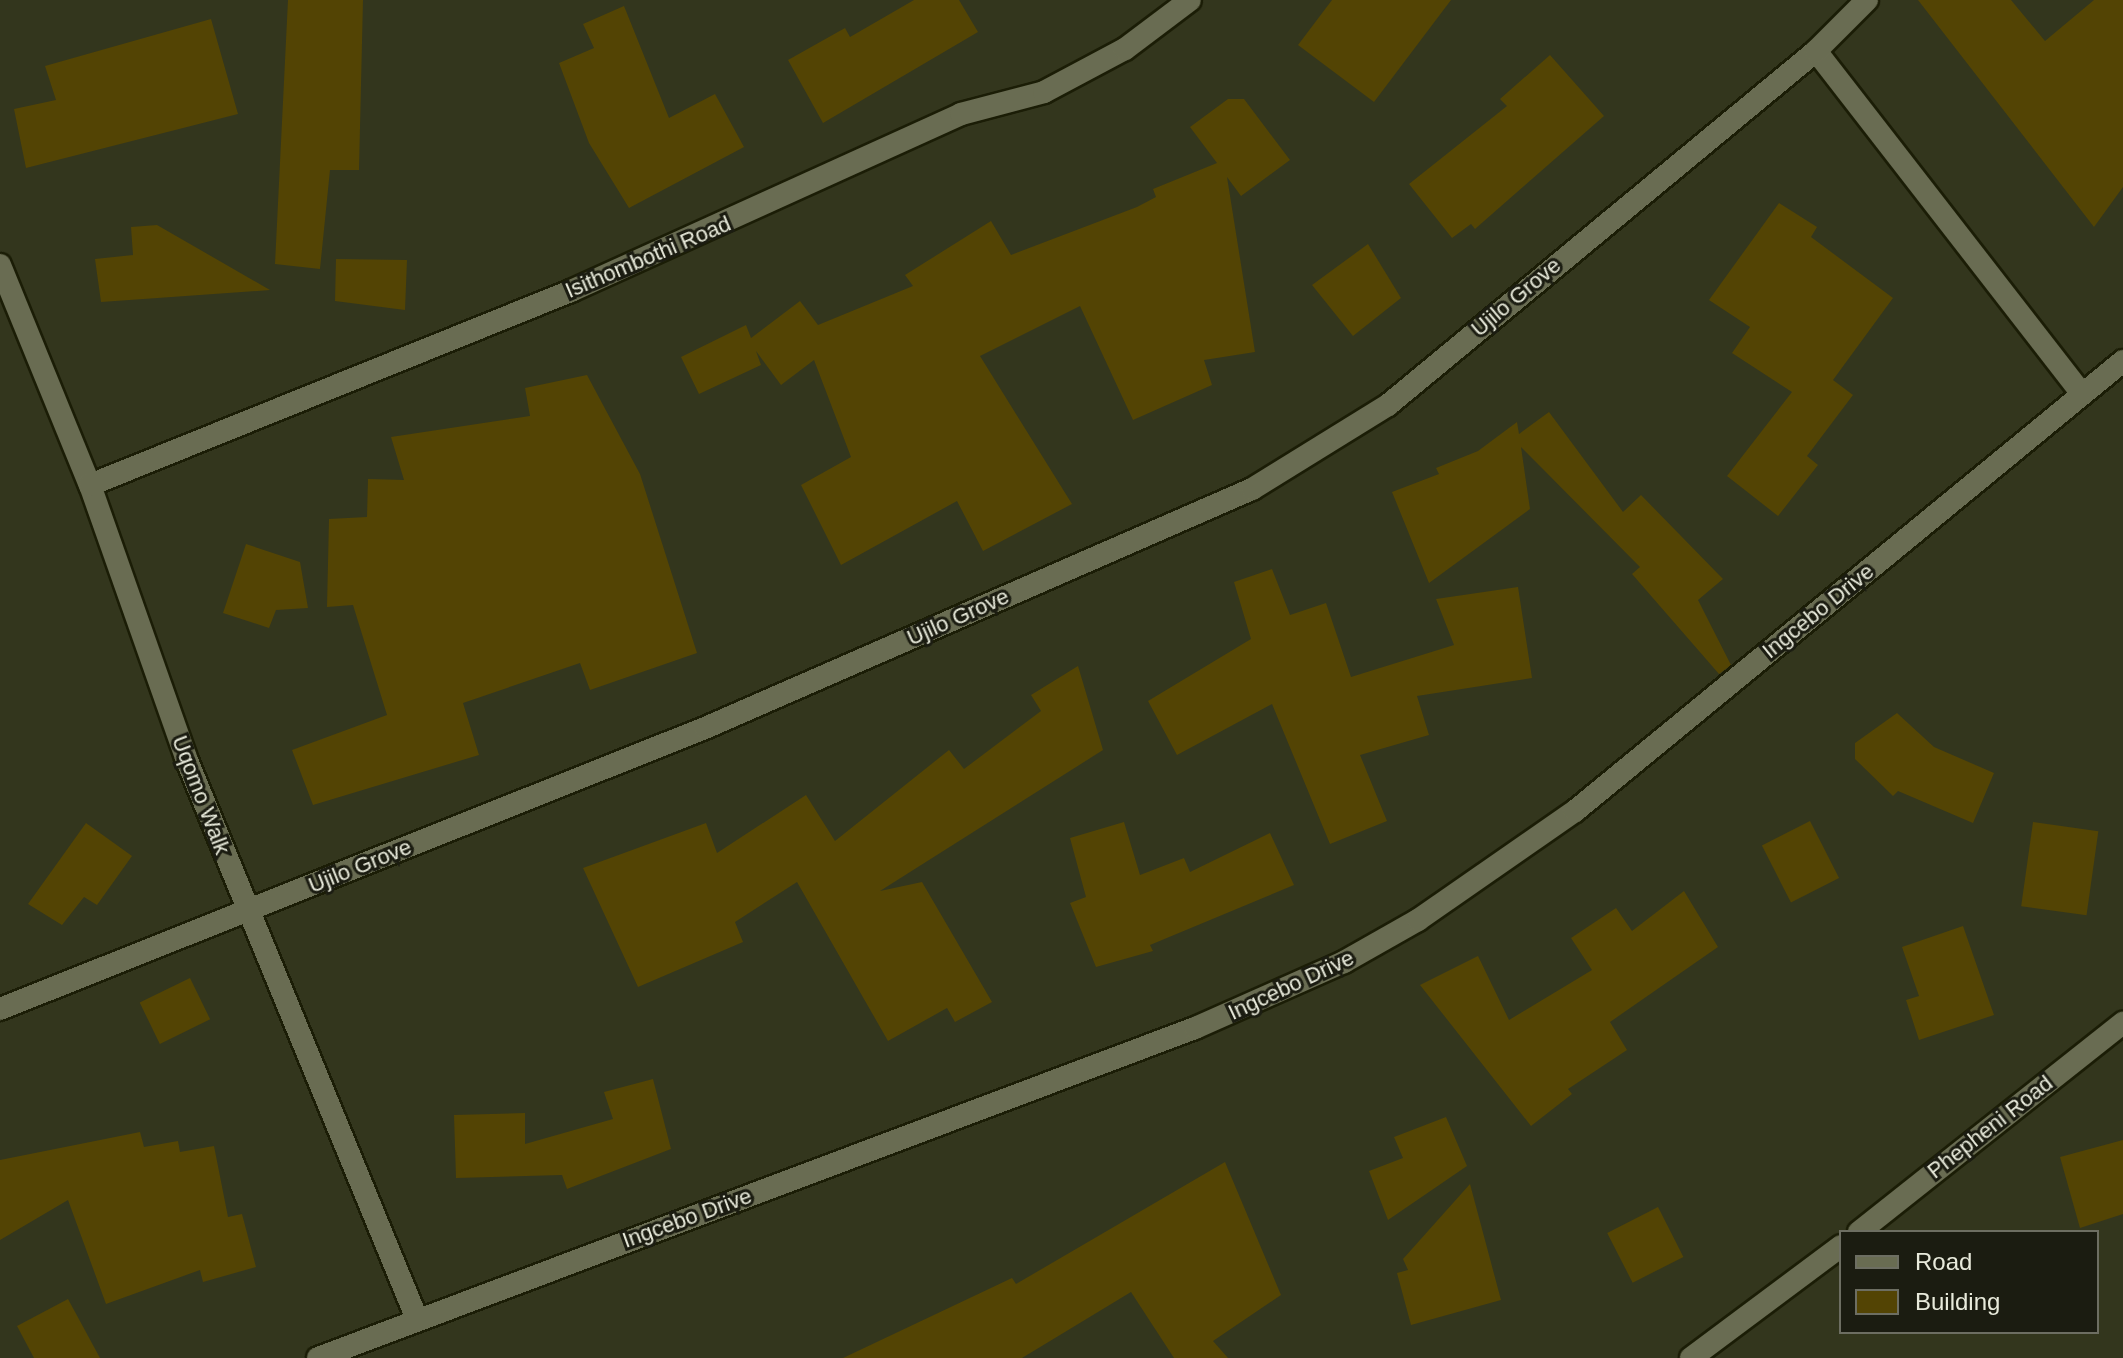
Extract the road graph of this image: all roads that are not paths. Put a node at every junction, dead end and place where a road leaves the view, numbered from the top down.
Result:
1 (1190, 0) edge
2 (1867, 0) edge
3 (1816, 51) junction
4 (0, 265) edge
5 (2123, 361) edge
6 (2082, 394) junction
7 (90, 485) junction
8 (247, 910) junction
9 (0, 1009) edge
10 (2123, 1023) edge
11 (1862, 1230) edge
12 (1839, 1247) edge
13 (417, 1319) junction
14 (318, 1358) edge
15 (1691, 1358) edge

1 - 7 street, Isithombothi Road
2 - 3 street, Ujilo Grove
3 - 6 street
3 - 8 street, Ujilo Grove
4 - 7 street, Uqomo Walk
5 - 6 street, Ingcebo Drive
6 - 13 street, Ingcebo Drive
7 - 8 street, Uqomo Walk
8 - 9 street, Ujilo Grove
8 - 13 street, Uqomo Walk
10 - 11 street, Phepheni Road
12 - 15 street
13 - 14 street, Ingcebo Drive

